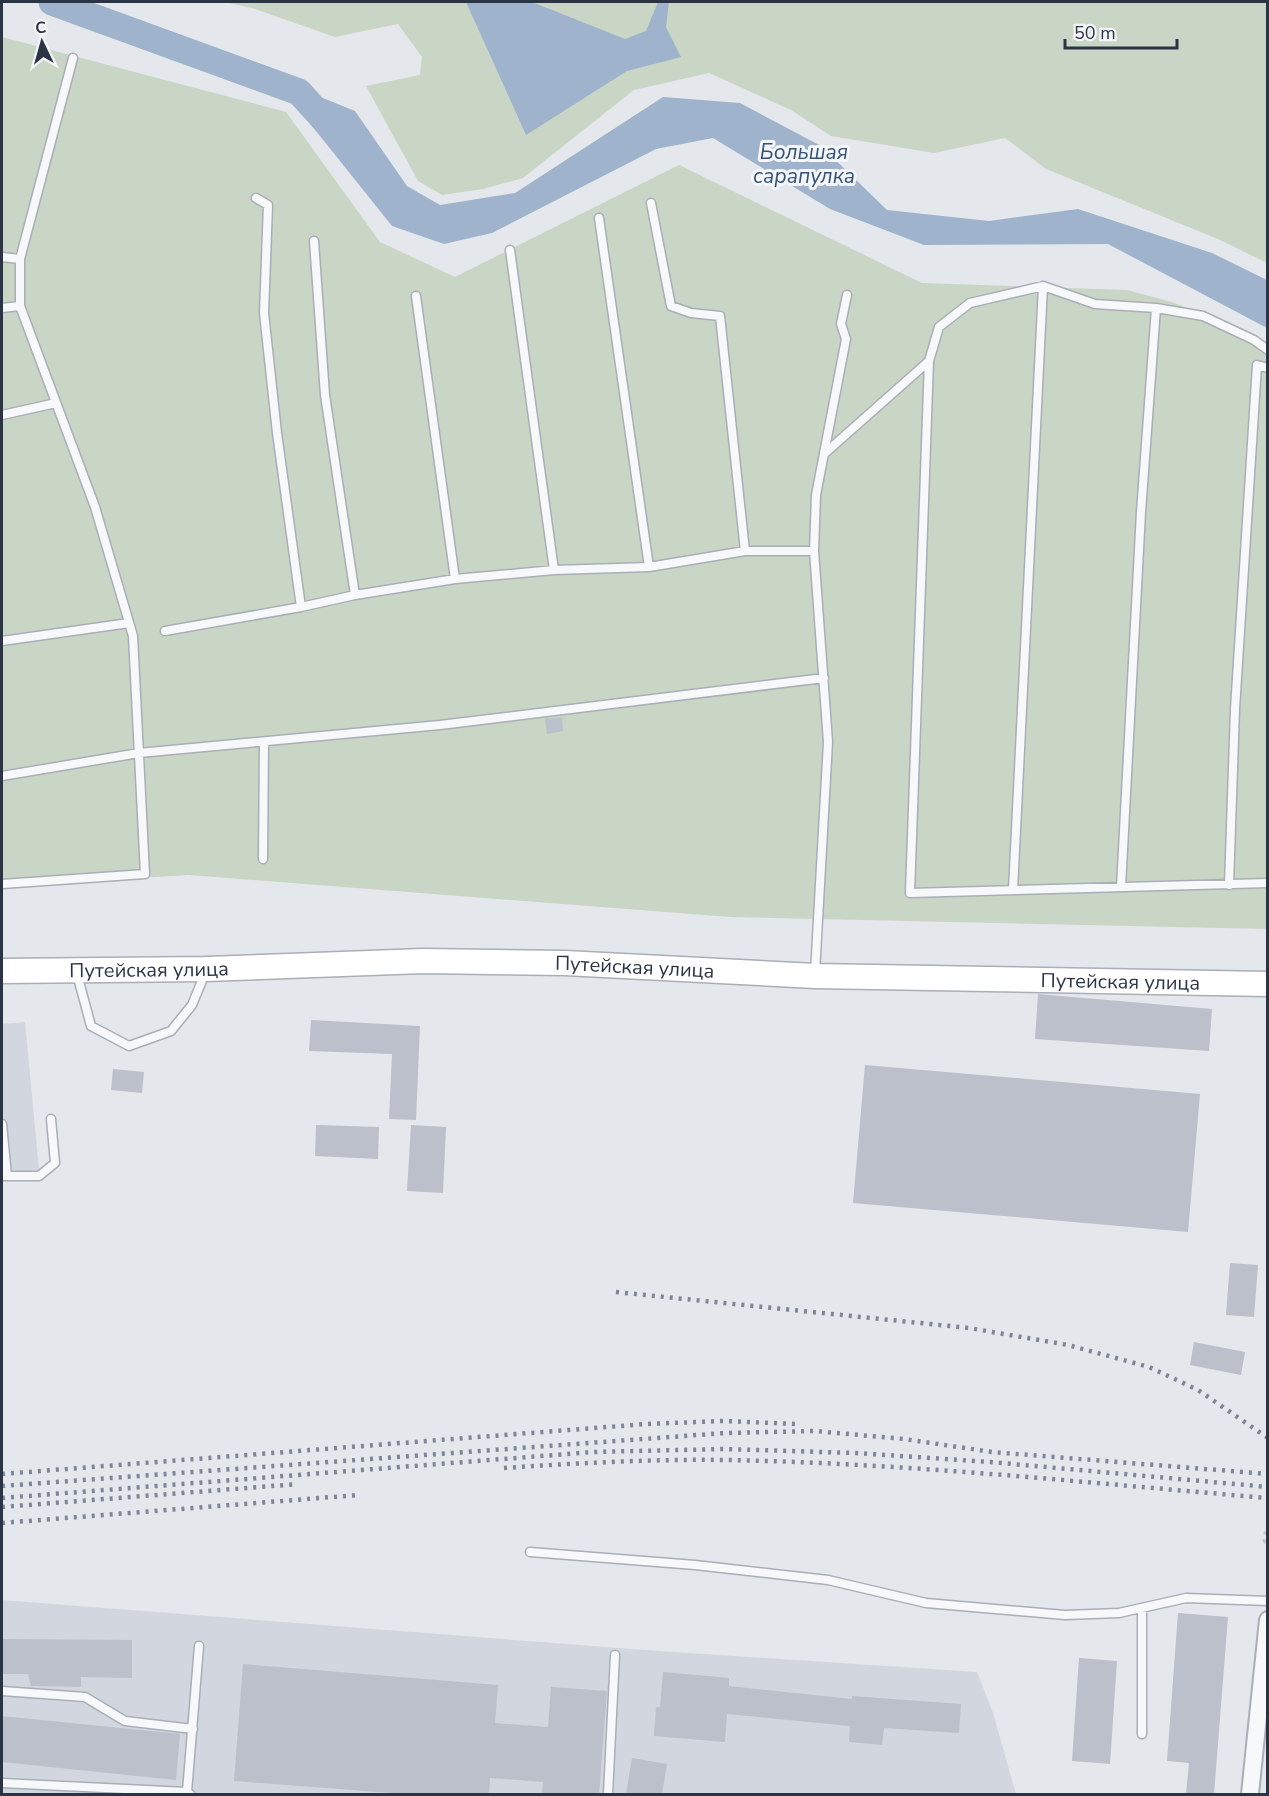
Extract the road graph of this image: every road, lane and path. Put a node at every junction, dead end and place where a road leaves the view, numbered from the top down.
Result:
1 (73, 58) dead end
2 (256, 198) dead end
3 (651, 203) dead end
4 (599, 218) dead end
5 (314, 241) dead end
6 (510, 250) dead end
7 (2, 257) edge
8 (20, 260) junction
9 (1043, 286) junction
10 (847, 295) dead end
11 (416, 296) dead end
12 (20, 306) junction
13 (2, 308) edge
14 (1156, 308) junction
15 (1268, 350) edge
16 (929, 361) junction
17 (1268, 368) edge
18 (56, 403) junction
19 (2, 415) edge
20 (824, 455) junction
21 (745, 551) junction
22 (814, 551) junction
23 (649, 567) junction
24 (554, 570) junction
25 (455, 579) junction
26 (355, 595) junction
27 (301, 607) junction
28 (129, 623) junction
29 (165, 631) dead end
30 (2, 641) edge
31 (824, 678) junction
32 (264, 742) junction
33 (139, 753) junction
34 (2, 776) edge
35 (263, 859) dead end
36 (1268, 883) edge
37 (2, 884) edge
38 (1229, 885) junction
39 (1121, 887) junction
40 (1013, 890) junction
41 (206, 969) junction
42 (76, 970) junction
43 (2, 971) edge
44 (815, 976) junction
45 (1268, 984) edge
46 (51, 1119) dead end
47 (2, 1124) edge
48 (4, 1176) edge
49 (1268, 1533) edge
50 (1268, 1544) edge
51 (530, 1552) dead end
52 (1268, 1601) edge
53 (1142, 1608) junction
54 (1268, 1620) edge
55 (200, 1646) dead end
56 (615, 1655) dead end
57 (2, 1691) edge
58 (193, 1729) junction
59 (1142, 1734) dead end
60 (2, 1783) edge
61 (189, 1793) edge
62 (608, 1794) edge
63 (1250, 1794) edge

1 - 8 lane
2 - 27 lane
3 - 21 lane
4 - 23 lane
5 - 26 lane
6 - 24 lane
7 - 8 lane
8 - 12 lane
9 - 14 lane
9 - 16 lane
9 - 40 lane
10 - 20 lane
11 - 25 lane
12 - 13 lane
12 - 18 lane
14 - 15 lane
14 - 39 lane
16 - 20 lane
16 - 40 lane
17 - 38 lane
18 - 19 lane
18 - 28 lane
20 - 22 lane
21 - 22 lane
21 - 23 lane
22 - 31 lane
23 - 24 lane
24 - 25 lane
25 - 26 lane
26 - 27 lane
27 - 29 lane
28 - 30 lane
28 - 33 lane
31 - 32 lane
31 - 44 lane
32 - 33 lane
32 - 35 lane
33 - 34 lane
33 - 37 lane
36 - 38 lane
38 - 39 lane
39 - 40 lane
41 - 42 main road, Путейская улица
41 - 42 lane
41 - 44 main road, Путейская улица
42 - 43 main road, Путейская улица
44 - 45 main road, Путейская улица
46 - 48 lane
47 - 48 lane
49 - 50 path
51 - 53 lane
52 - 53 lane
53 - 59 lane
54 - 63 street
55 - 58 lane
56 - 62 lane
57 - 58 lane
58 - 61 lane
60 - 61 lane

